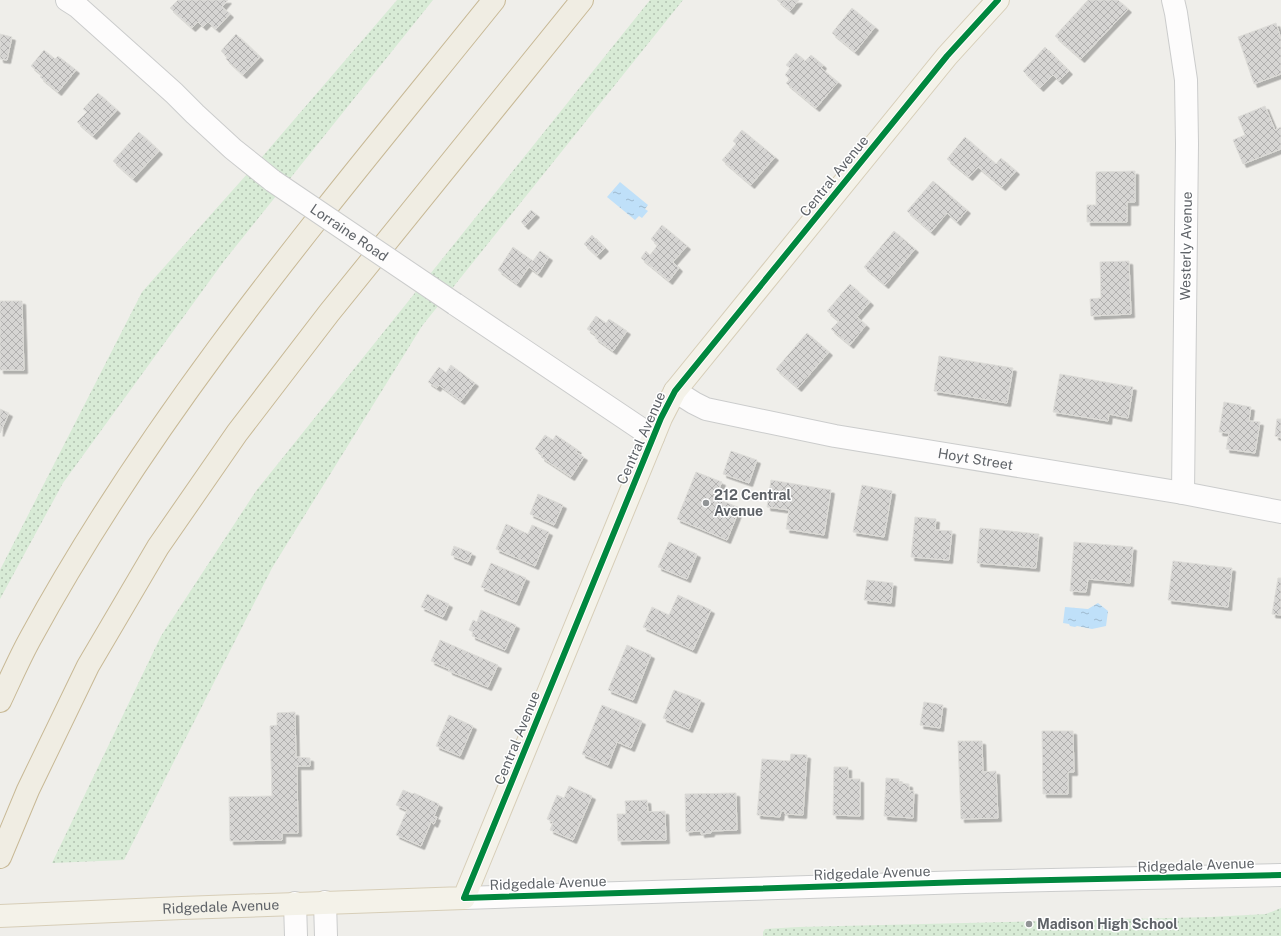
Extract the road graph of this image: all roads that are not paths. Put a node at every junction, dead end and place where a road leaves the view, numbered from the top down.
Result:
1 (66, 0) edge
2 (494, 0) edge
3 (582, 0) edge
4 (998, 0) edge
5 (1173, 0) edge
6 (675, 391) junction
7 (653, 437) junction
8 (1183, 493) junction
9 (1281, 512) edge
10 (0, 701) edge
11 (0, 857) edge
12 (1281, 875) edge
13 (464, 898) junction
14 (325, 902) junction
15 (294, 903) junction
16 (0, 916) edge
17 (296, 936) edge
18 (326, 936) edge

1 - 7 street, Lorraine Road, bridge
2 - 10 highway
3 - 11 highway
4 - 6 main road, Central Avenue
5 - 8 street, Westerly Avenue
6 - 7 main road, Central Avenue
6 - 8 street, Hoyt Street
7 - 13 main road, Central Avenue
8 - 9 street, Hoyt Street
12 - 13 street, Ridgedale Avenue
13 - 14 main road, Ridgedale Avenue
14 - 15 main road, Ridgedale Avenue
14 - 18 street
15 - 16 main road, Ridgedale Avenue
15 - 17 street

